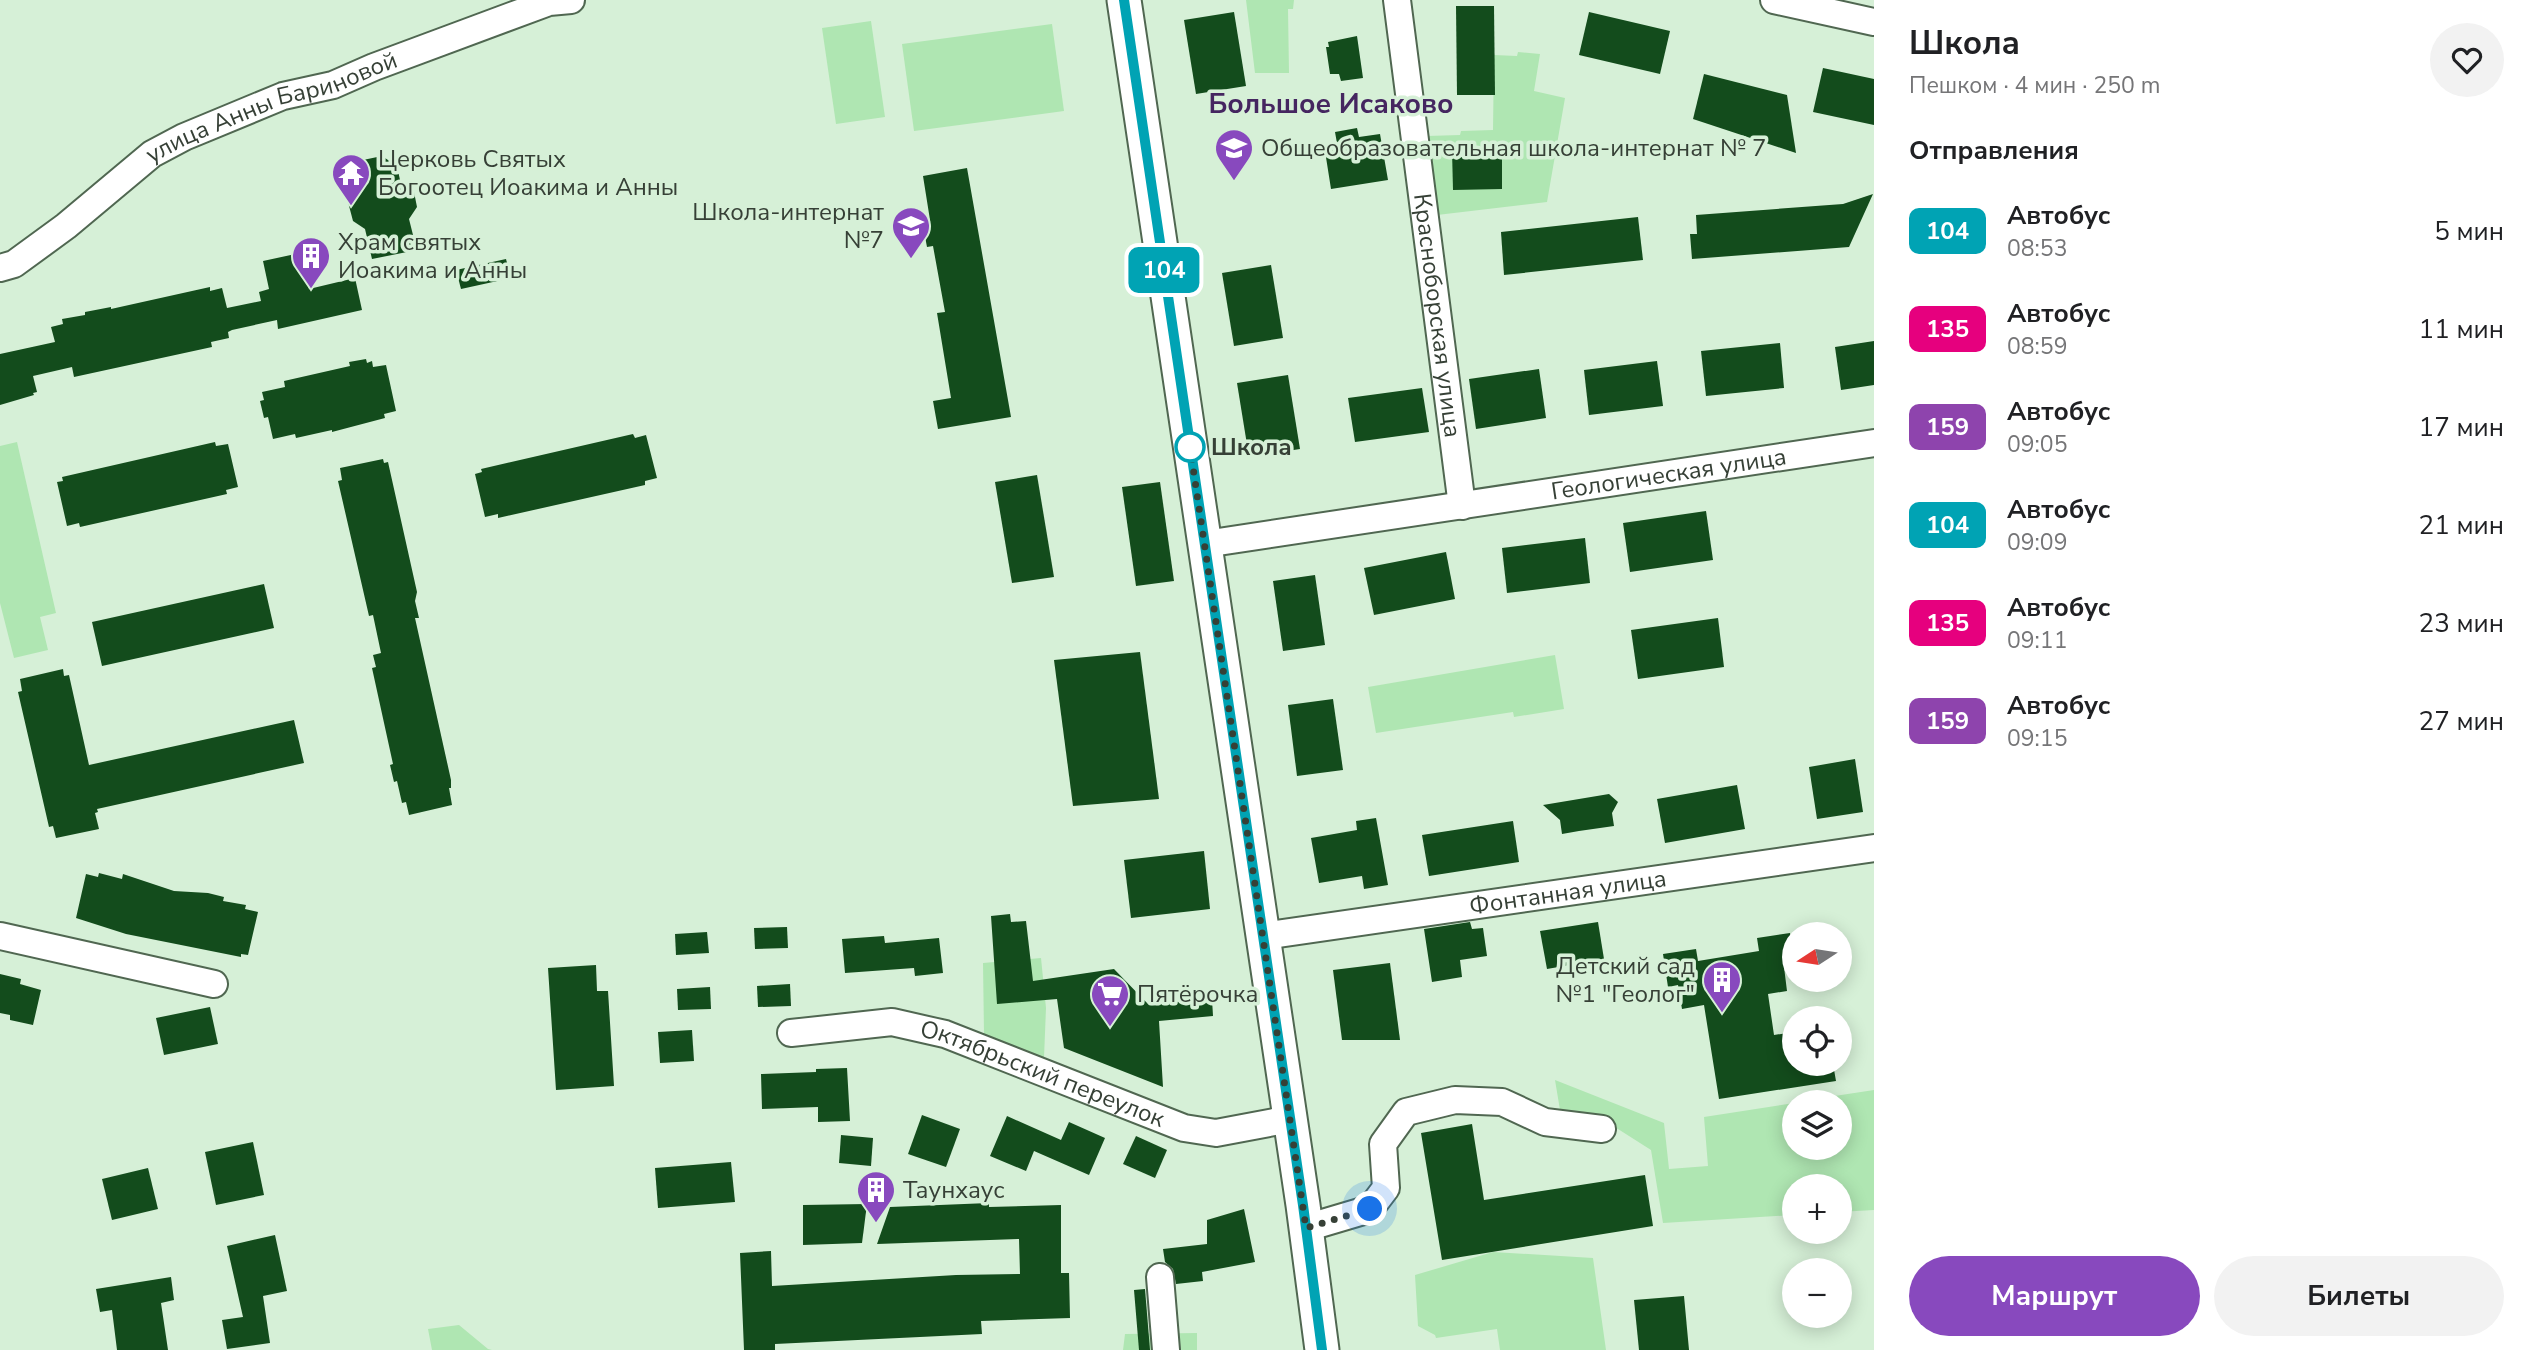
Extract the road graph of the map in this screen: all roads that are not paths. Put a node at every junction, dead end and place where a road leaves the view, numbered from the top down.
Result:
1 (571, 0) edge
2 (1124, 0) edge
3 (1397, 0) edge
4 (1774, 0) edge
5 (1874, 22) edge
6 (0, 268) edge
7 (1874, 443) edge
8 (1462, 506) junction
9 (1205, 544) junction
10 (1874, 848) edge
11 (0, 936) edge
12 (1263, 936) junction
13 (214, 984) dead end
14 (791, 1033) dead end
15 (1290, 1119) junction
16 (1602, 1129) dead end
17 (1306, 1228) junction
18 (1160, 1277) dead end
19 (1167, 1350) edge
20 (1322, 1350) edge

1 - 6 street, улица Анны Бариновой
2 - 9 street
3 - 8 street, Красноборская улица
4 - 5 street
7 - 8 street, Геологическая улица
8 - 9 street, Геологическая улица
9 - 12 street
10 - 12 street, Фонтанная улица
11 - 13 street
12 - 15 street
14 - 15 street, Октябрьский переулок
15 - 17 street
16 - 17 street
17 - 20 street
18 - 19 street

